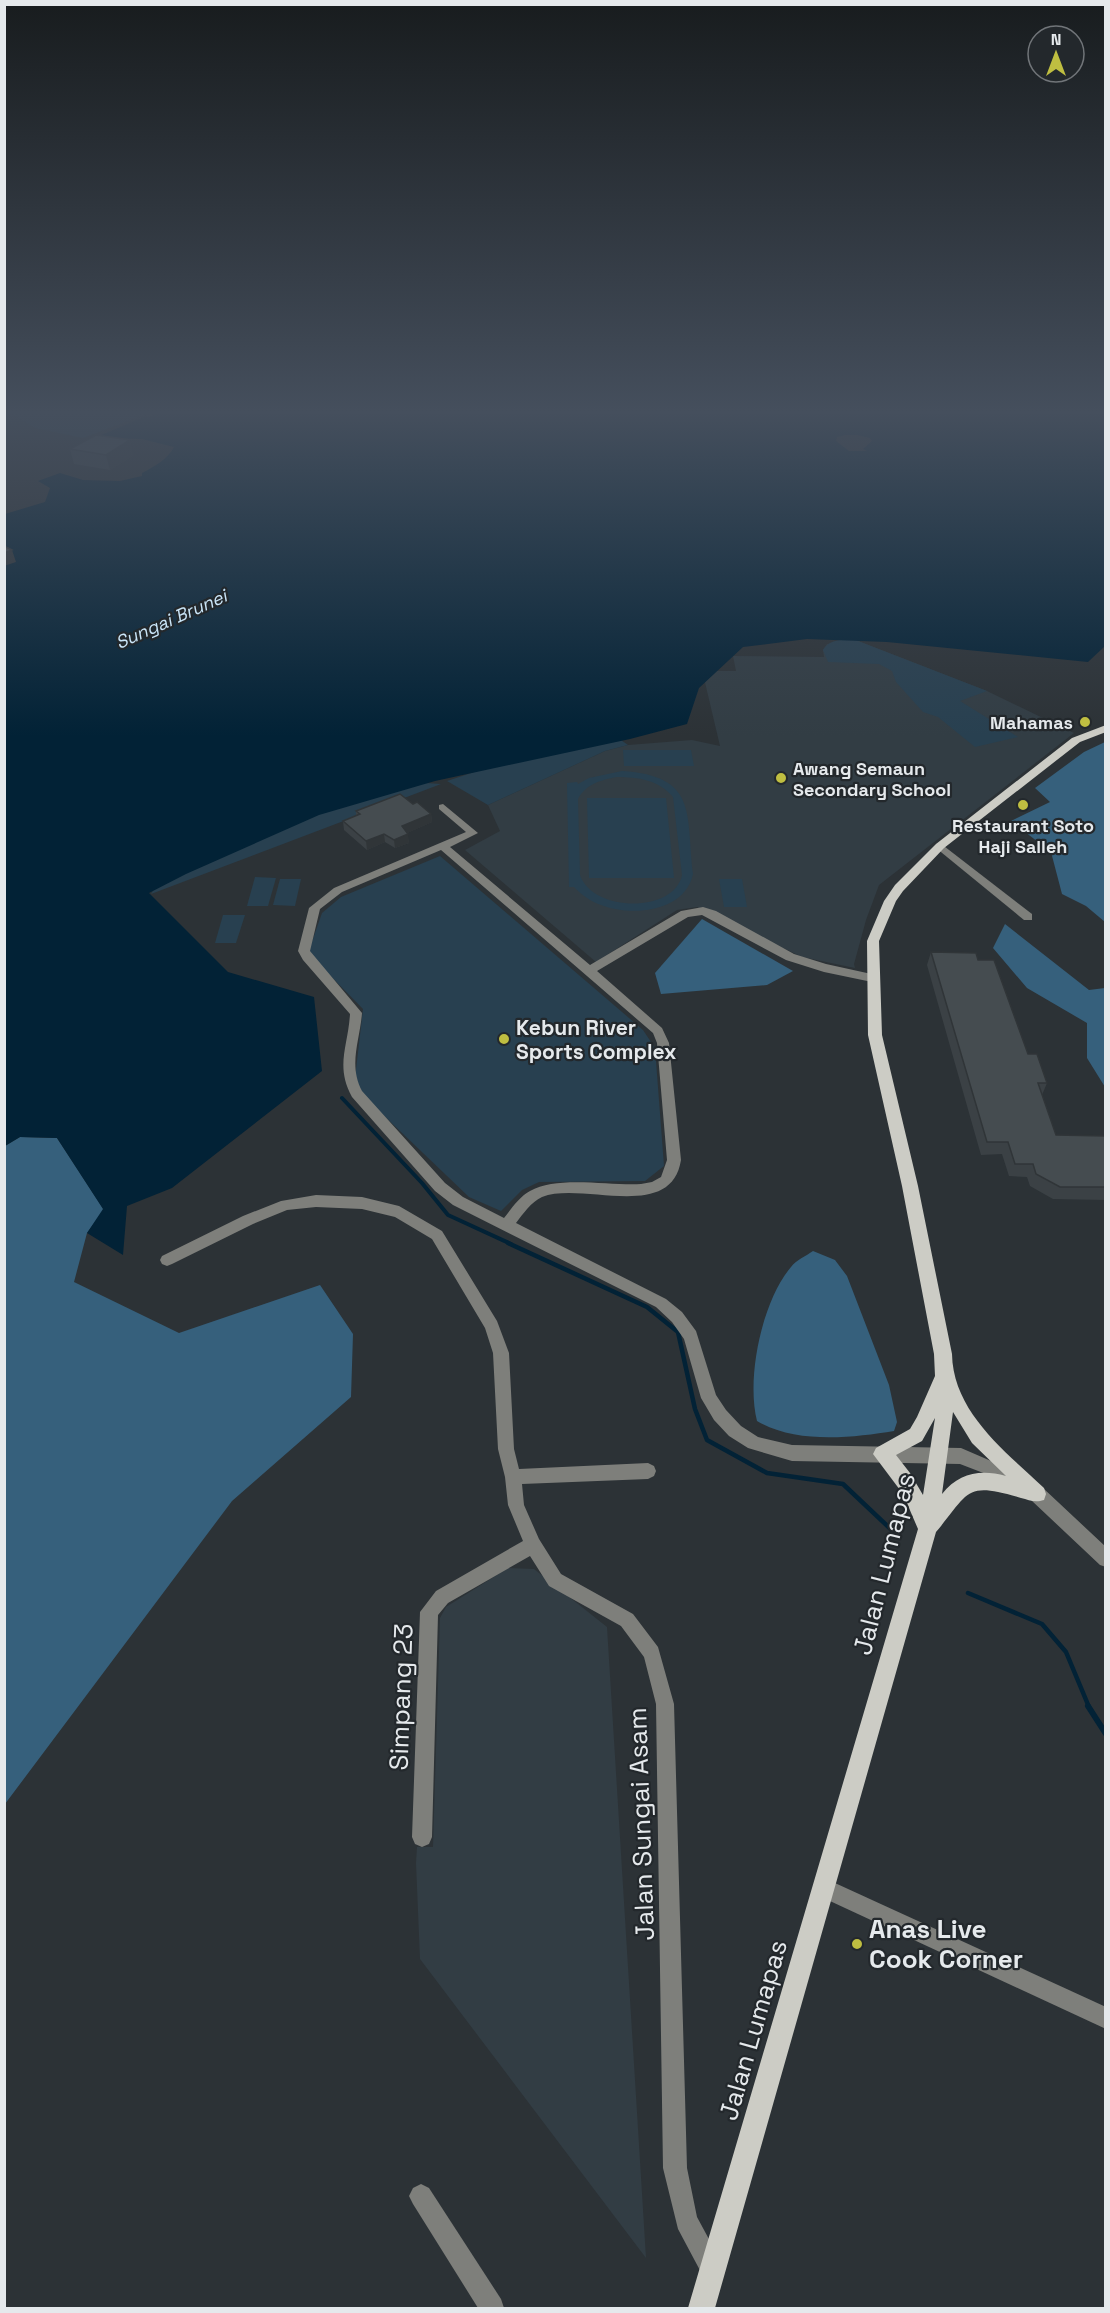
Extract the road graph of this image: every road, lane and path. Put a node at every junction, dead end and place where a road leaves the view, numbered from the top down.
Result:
1 (1106, 729) edge
2 (442, 807) dead end
3 (443, 846) junction
4 (940, 846) junction
5 (1028, 917) dead end
6 (589, 971) junction
7 (872, 978) junction
8 (506, 1226) junction
9 (167, 1260) dead end
10 (944, 1375) junction
11 (882, 1454) junction
12 (939, 1454) junction
13 (648, 1471) dead end
14 (513, 1477) junction
15 (1036, 1494) junction
16 (927, 1530) junction
17 (533, 1545) junction
18 (1106, 1559) edge
19 (422, 1837) dead end
20 (824, 1888) junction
21 (1106, 2018) edge
22 (421, 2196) dead end
23 (713, 2269) junction
24 (492, 2308) edge
25 (701, 2308) edge

1 - 4 main road, Jalan Lumapas
2 - 3 street
3 - 6 street
3 - 8 street
4 - 5 street
4 - 7 main road, Jalan Lumapas
6 - 7 street
6 - 8 street
7 - 10 main road, Jalan Lumapas
8 - 11 street
9 - 14 street, Jalan Sungai Asam
10 - 11 main road
10 - 12 main road, Jalan Lumapas
10 - 15 main road
11 - 12 street
11 - 16 main road
12 - 15 street
12 - 16 main road, Jalan Lumapas
13 - 14 street
14 - 17 street, Jalan Sungai Asam
15 - 16 main road
15 - 18 street
16 - 20 main road, Jalan Lumapas
17 - 19 street, Simpang 23
17 - 23 street, Jalan Sungai Asam
20 - 21 street
20 - 23 main road, Jalan Lumapas
22 - 24 street
23 - 25 main road, Jalan Lumapas

